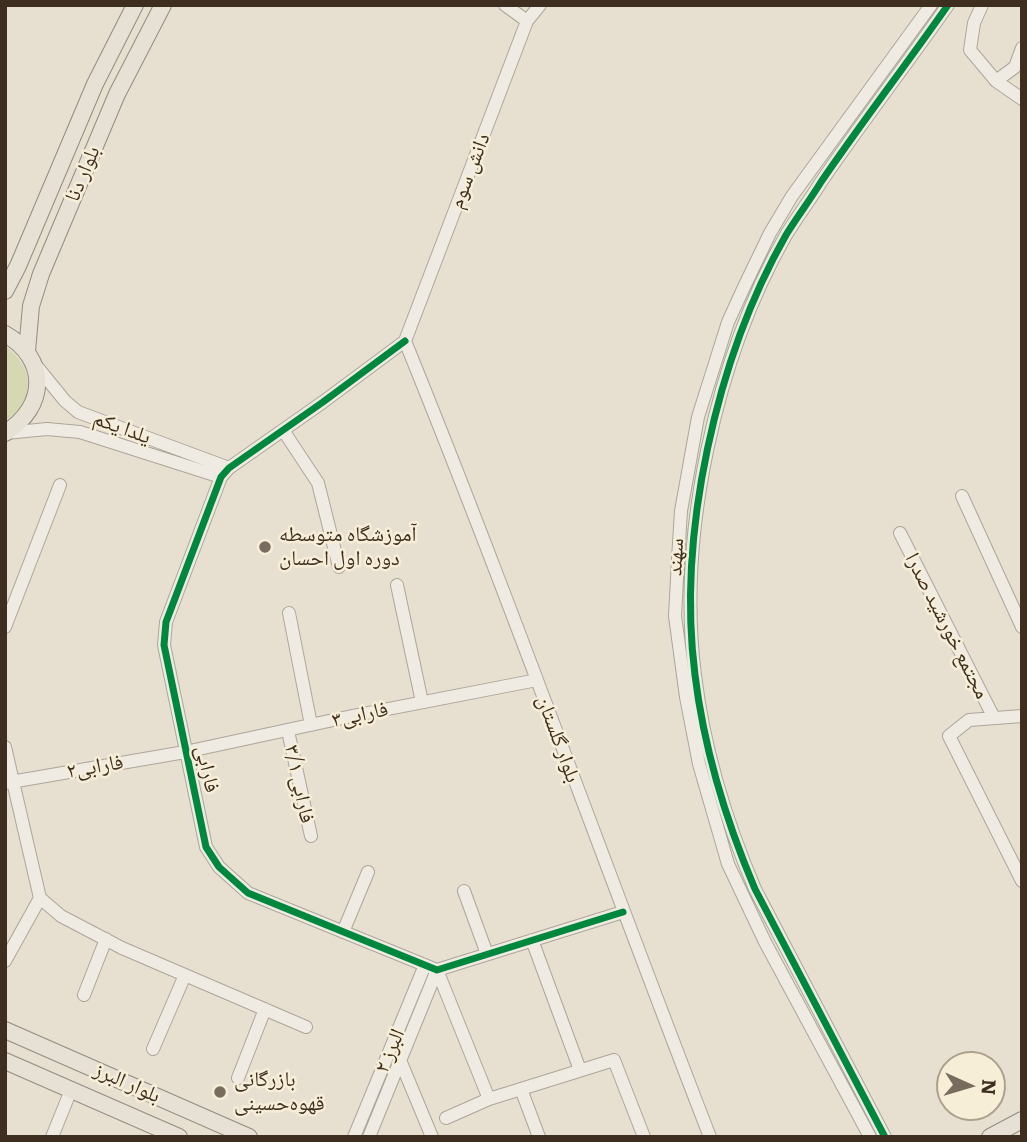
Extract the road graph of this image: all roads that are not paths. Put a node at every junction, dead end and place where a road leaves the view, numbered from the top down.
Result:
1 (135, 5) edge
2 (163, 5) edge
3 (505, 5) edge
4 (540, 5) edge
5 (931, 5) edge
6 (948, 5) edge
7 (982, 5) edge
8 (527, 22) junction
9 (1022, 48) edge
10 (996, 82) junction
11 (1022, 99) edge
12 (5, 291) edge
13 (5, 334) edge
14 (405, 341) junction
15 (30, 357) junction
16 (283, 430) junction
17 (5, 433) edge
18 (225, 472) junction
19 (60, 485) dead end
20 (962, 496) dead end
21 (901, 533) dead end
22 (339, 567) dead end
23 (397, 585) dead end
24 (289, 613) dead end
25 (5, 626) edge
26 (1022, 627) edge
27 (537, 680) junction
28 (422, 702) junction
29 (1022, 716) edge
30 (994, 718) junction
31 (311, 726) junction
32 (288, 731) junction
33 (5, 747) edge
34 (185, 752) junction
35 (9, 782) edge
36 (311, 836) dead end
37 (368, 872) dead end
38 (1022, 881) edge
39 (464, 891) dead end
40 (40, 898) junction
41 (623, 912) junction
42 (343, 932) junction
43 (106, 939) junction
44 (533, 940) junction
45 (487, 954) junction
46 (5, 961) edge
47 (431, 967) junction
48 (185, 975) junction
49 (84, 995) dead end
50 (265, 1009) junction
51 (306, 1027) dead end
52 (5, 1030) edge
53 (153, 1049) dead end
54 (400, 1060) junction
55 (5, 1061) edge
56 (580, 1070) junction
57 (238, 1078) dead end
58 (522, 1088) junction
59 (71, 1090) junction
60 (489, 1099) junction
61 (446, 1118) dead end
62 (1022, 1119) edge
63 (52, 1137) edge
64 (179, 1137) edge
65 (249, 1137) edge
66 (354, 1137) edge
67 (369, 1137) edge
68 (432, 1137) edge
69 (539, 1137) edge
70 (644, 1137) edge
71 (710, 1137) edge
72 (870, 1137) edge
73 (885, 1137) edge
74 (990, 1137) edge

1 - 12 main road, بلوار دنا
2 - 15 main road, بلوار دنا
3 - 8 street
4 - 8 street, دانش سوم
5 - 72 street, سهند
6 - 73 street, سهند
7 - 10 street
8 - 14 street, دانش سوم
9 - 10 street
10 - 11 street
13 - 15 main road
14 - 16 street
14 - 27 street, بلوار گلستان
15 - 17 main road, بلوار دنا
15 - 18 street, یلدا یکم
16 - 18 street
16 - 22 street
17 - 18 street, یلدا یکم
18 - 34 street, فارابی
19 - 25 street
20 - 26 street
21 - 30 street, مجتمع خورشید صدرا
23 - 28 street
24 - 31 street
27 - 28 street, فارابی۳
27 - 41 street, بلوار گلستان
28 - 31 street, فارابی۳
29 - 30 street, مجتمع خورشید صدرا
30 - 38 street, مجتمع خورشید صدرا
31 - 32 street, فارابی۳
32 - 34 street, فارابی۳
32 - 36 street, فارابی ۳/۱
33 - 35 street
34 - 35 street, فارابی۲
34 - 42 street, فارابی
35 - 40 street
37 - 42 street
39 - 45 street
40 - 43 street
40 - 46 street
41 - 44 street
41 - 71 street, بلوار گلستان
42 - 47 street, فارابی
43 - 48 street
43 - 49 street
44 - 45 street
44 - 56 street
45 - 47 street
47 - 54 street, البرز ۲
47 - 60 street
47 - 66 street, البرز ۲
48 - 50 street
48 - 53 street
50 - 51 street
50 - 57 street
52 - 65 main road, بلوار البرز
54 - 67 street, البرز ۲
54 - 68 street
55 - 59 main road, بلوار البرز
56 - 58 street
56 - 70 street
58 - 60 street
58 - 69 street
59 - 63 street
59 - 64 main road, بلوار البرز
60 - 61 street
62 - 74 main road

